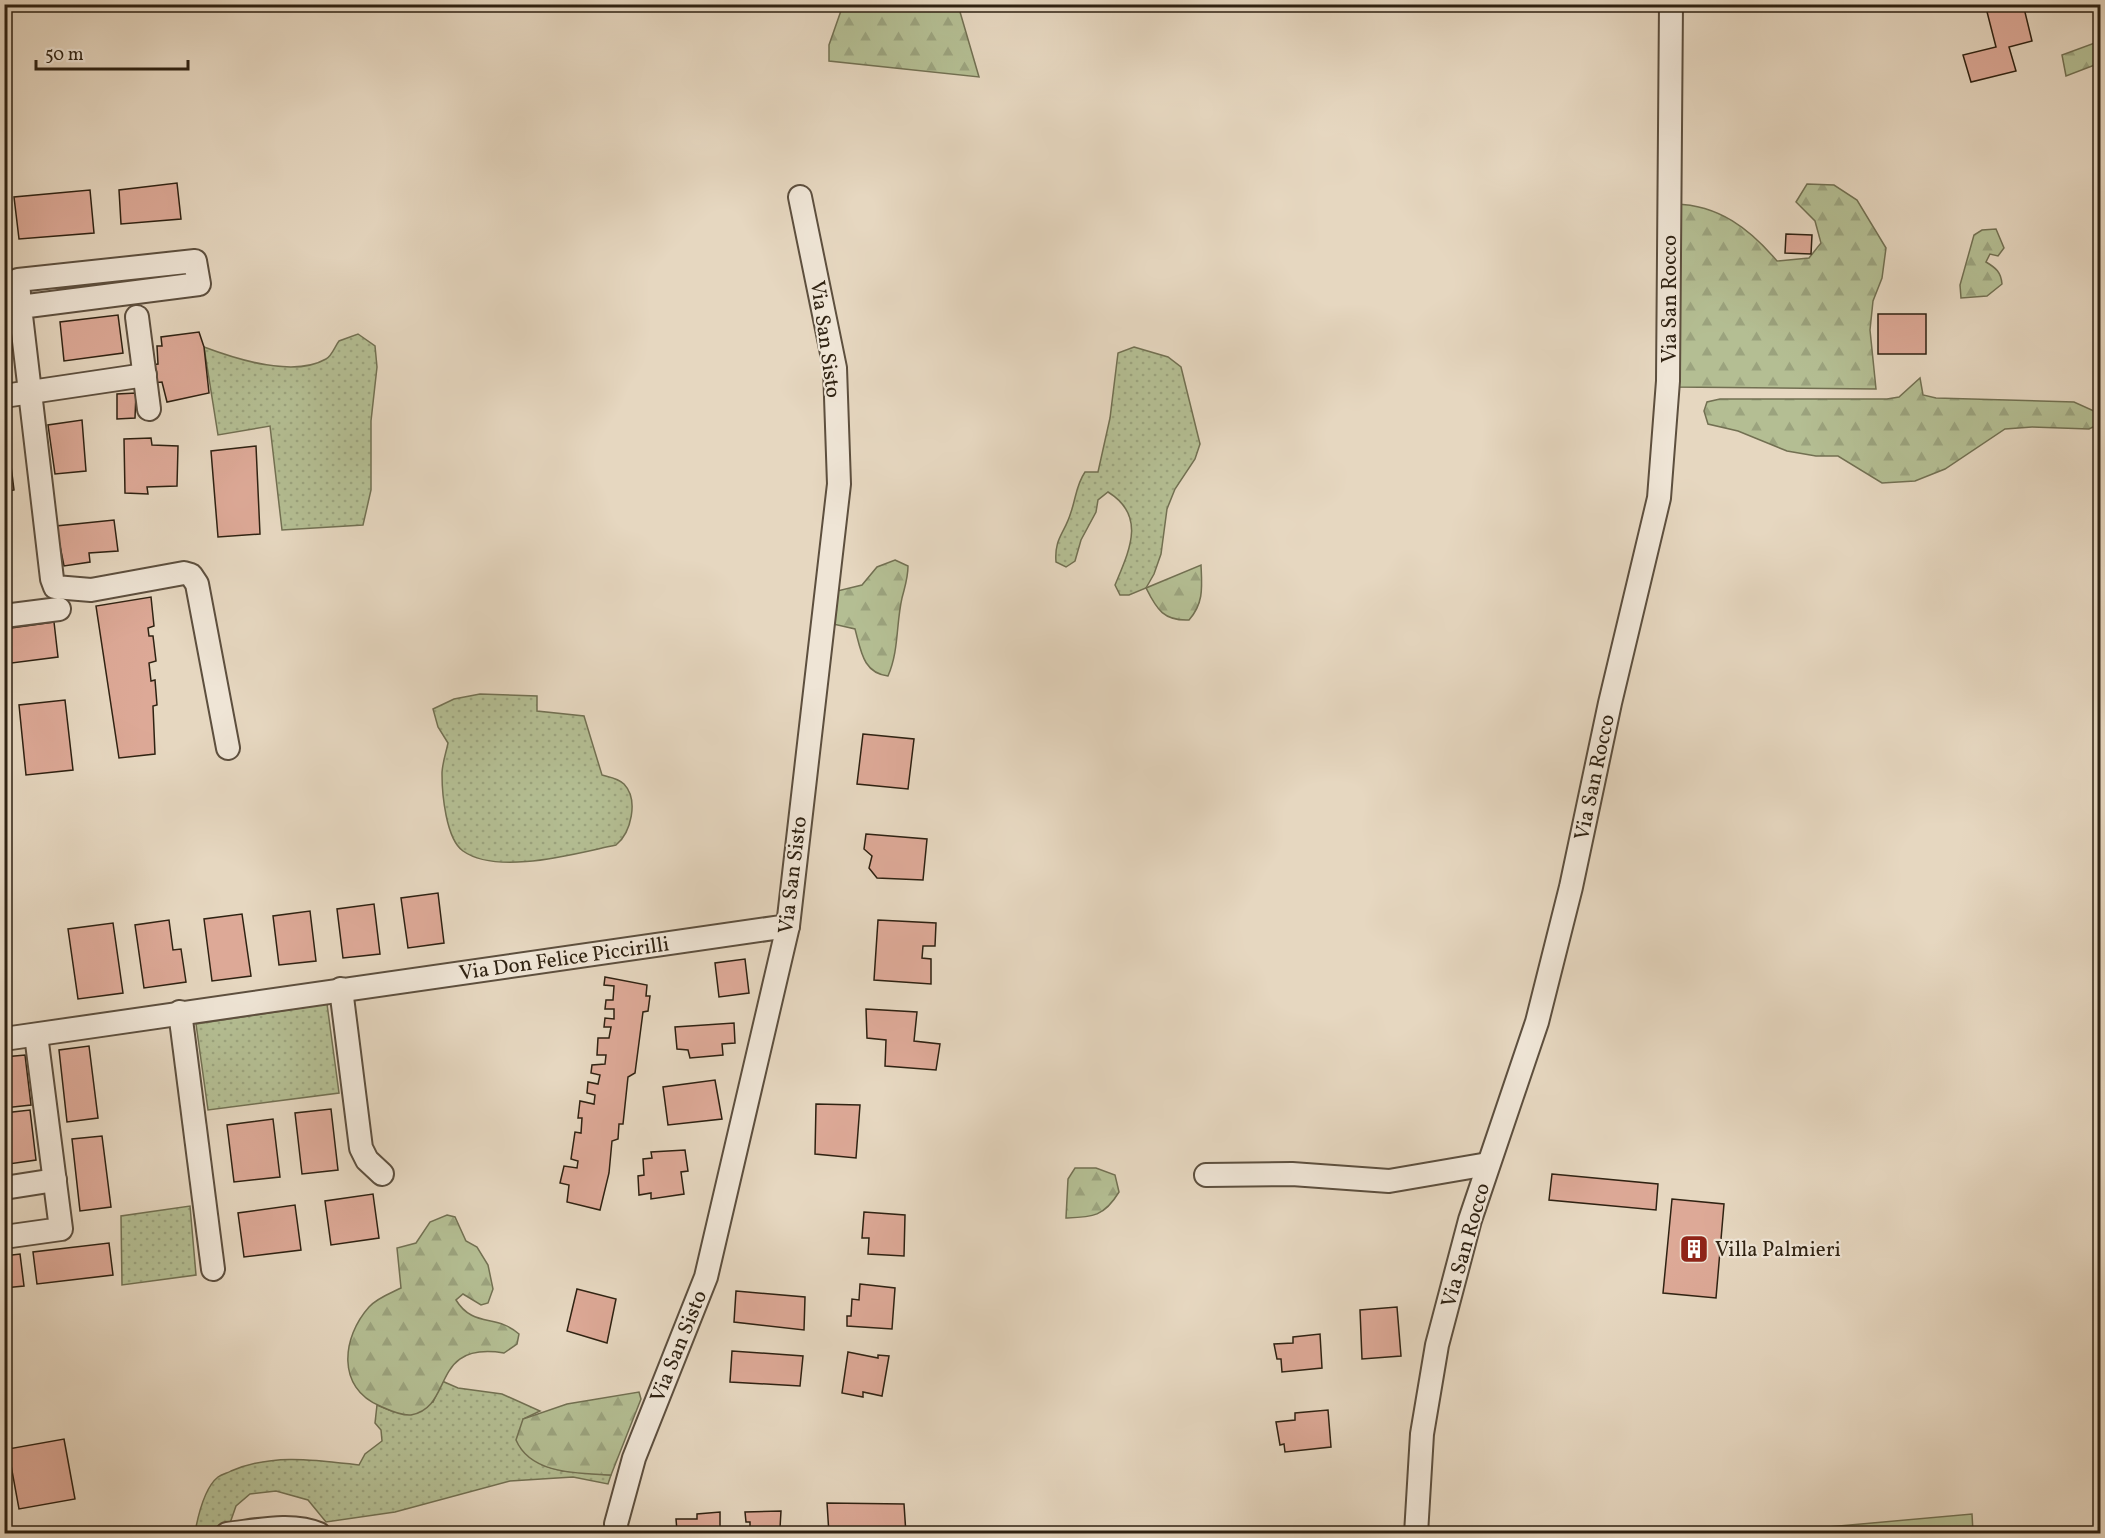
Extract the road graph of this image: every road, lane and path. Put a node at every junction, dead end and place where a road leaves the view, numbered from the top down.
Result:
1 (1671, 4) edge
2 (800, 197) dead end
3 (20, 307) junction
4 (137, 317) dead end
5 (145, 375) junction
6 (28, 393) junction
7 (4, 396) edge
8 (149, 409) dead end
9 (58, 609) dead end
10 (4, 616) edge
11 (228, 748) dead end
12 (788, 926) junction
13 (341, 989) junction
14 (180, 1012) junction
15 (36, 1035) junction
16 (4, 1039) edge
17 (1488, 1164) junction
18 (382, 1174) dead end
19 (1206, 1175) dead end
20 (55, 1180) junction
21 (4, 1188) edge
22 (4, 1238) edge
23 (213, 1269) dead end
24 (227, 1533) edge
25 (232, 1533) edge
26 (319, 1533) edge
27 (617, 1533) edge
28 (1416, 1533) edge

1 - 17 street, Via San Rocco
2 - 12 street, Via San Sisto
3 - 3 street
3 - 6 street
4 - 5 street
5 - 6 street
5 - 8 street
6 - 7 street
6 - 11 street
9 - 10 street
12 - 13 street, Via Don Felice Piccirilli
12 - 27 street, Via San Sisto
13 - 14 street, Via Don Felice Piccirilli
13 - 18 street
14 - 15 street, Via Don Felice Piccirilli
14 - 23 street
15 - 16 street, Via Don Felice Piccirilli
15 - 20 street
17 - 19 street
17 - 28 street, Via San Rocco
20 - 21 street
20 - 22 street
24 - 25 street
25 - 26 street

